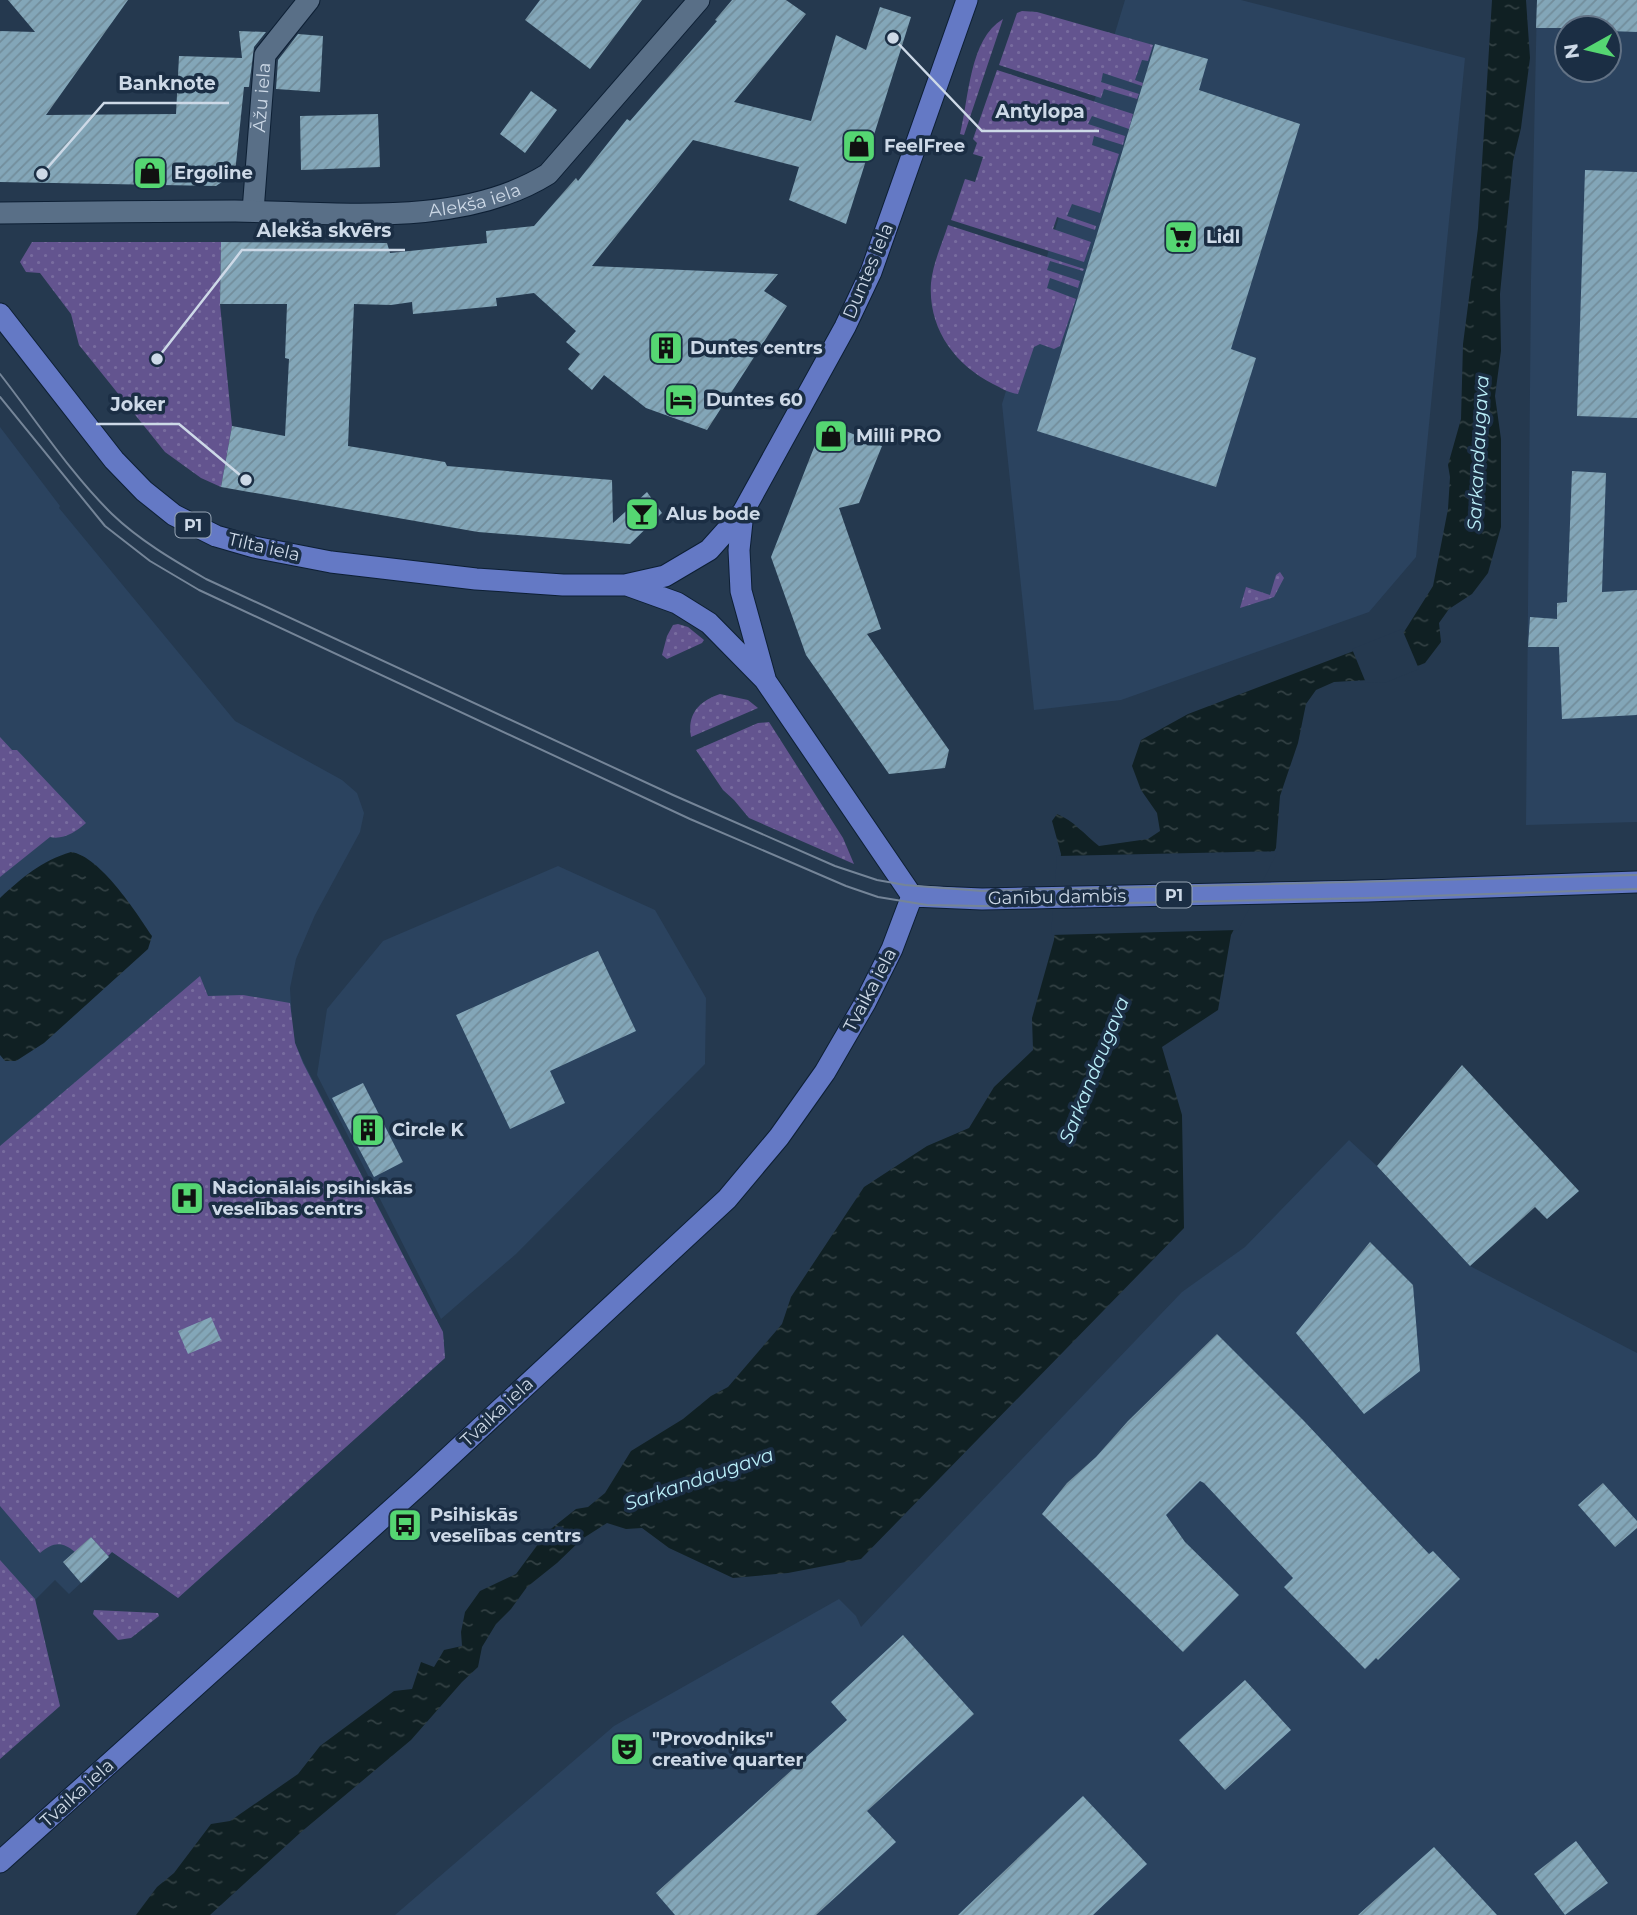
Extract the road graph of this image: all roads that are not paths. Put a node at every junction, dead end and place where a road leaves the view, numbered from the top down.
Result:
1 (309, 0) edge
2 (699, 0) edge
3 (967, 0) edge
4 (253, 211) junction
5 (0, 213) edge
6 (0, 314) edge
7 (743, 512) junction
8 (625, 585) junction
9 (765, 680) junction
10 (1637, 882) edge
11 (912, 896) junction
12 (0, 1862) edge

1 - 4 street, Āžu iela
2 - 4 street, Alekša iela
3 - 7 main road, Duntes iela
4 - 5 street, Alekša iela
6 - 8 main road, Tilta iela / P1
7 - 8 main road, Duntes iela
7 - 9 main road
8 - 9 main road, P1
9 - 11 main road, P1
10 - 11 main road, Ganību dambis / P1
11 - 12 main road, Tvaika iela

